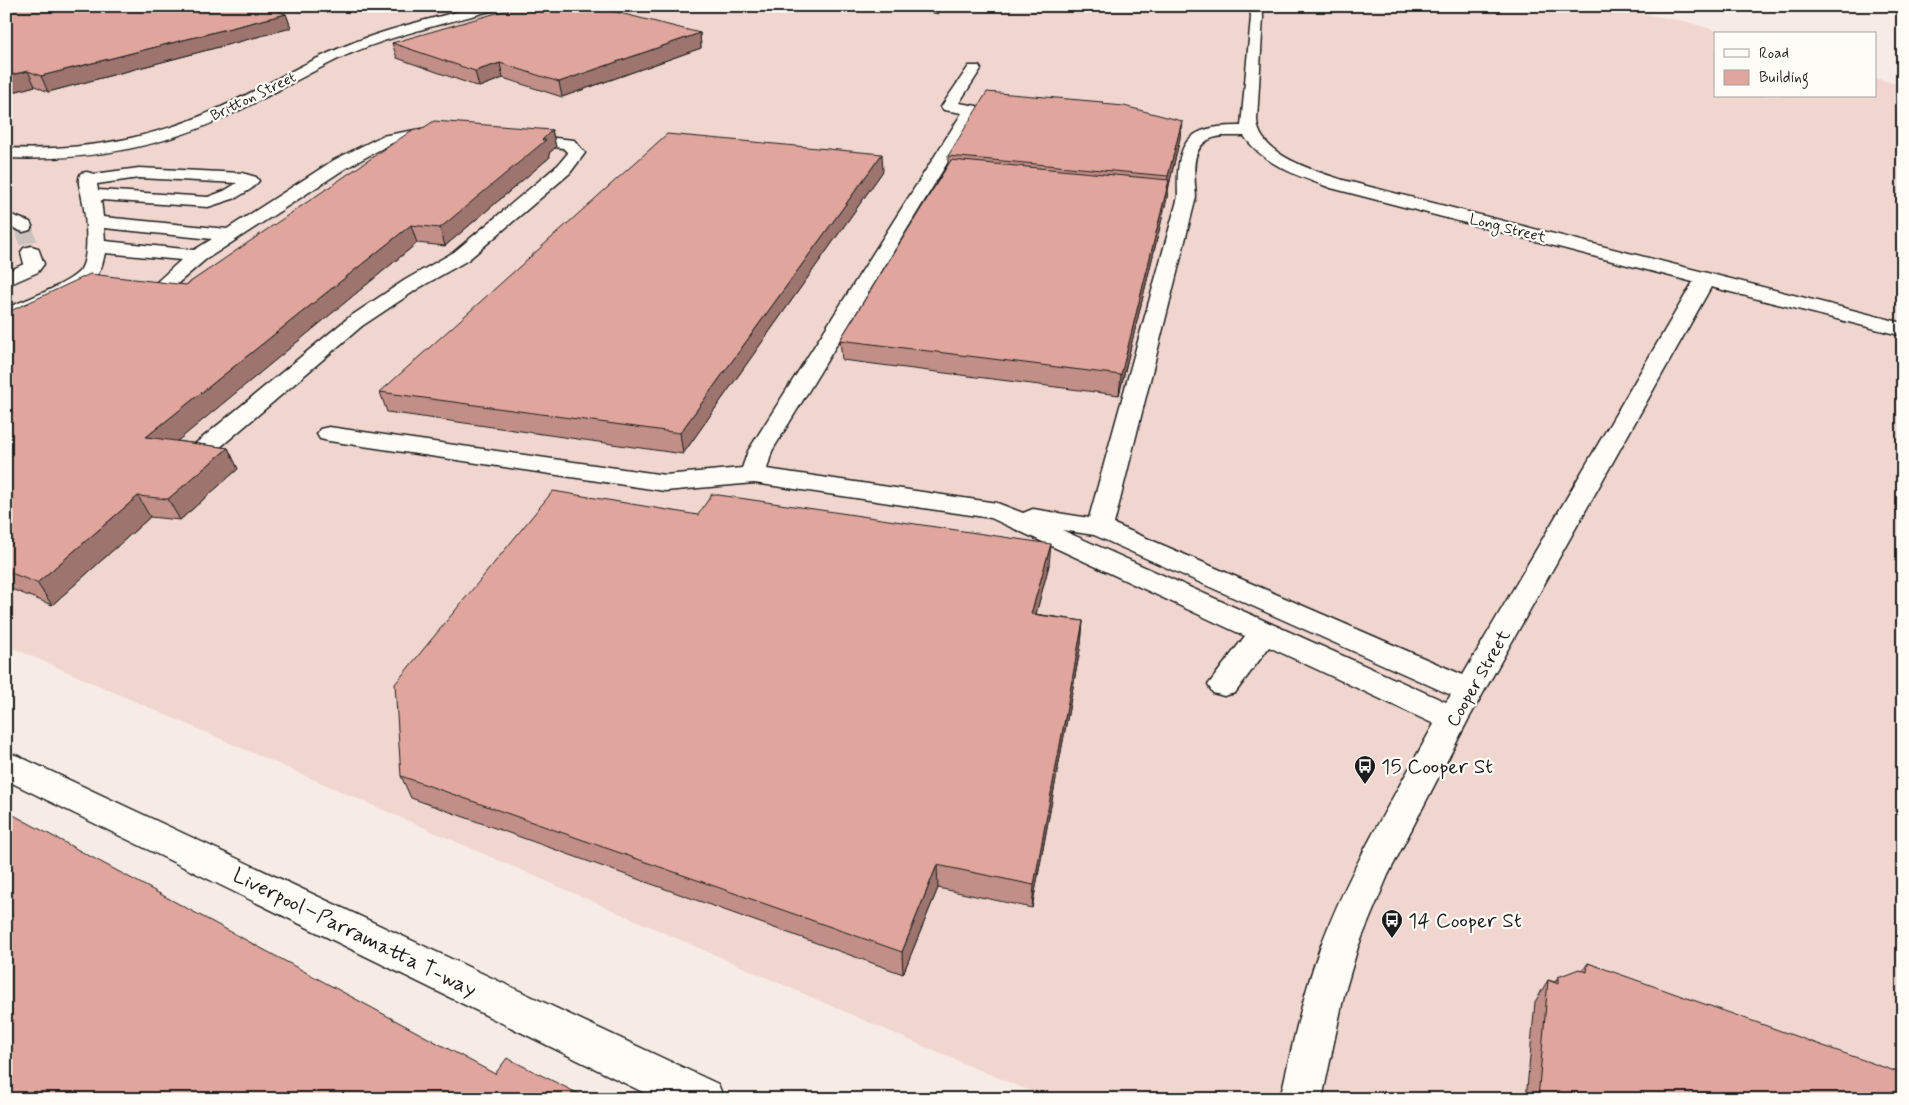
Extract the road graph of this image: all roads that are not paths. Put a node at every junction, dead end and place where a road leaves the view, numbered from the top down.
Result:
1 (493, 6) edge
2 (1256, 6) edge
3 (974, 69) dead end
4 (1250, 131) junction
5 (462, 134) edge
6 (500, 138) edge
7 (108, 147) junction
8 (6, 152) edge
9 (71, 152) junction
10 (34, 154) junction
11 (11, 170) dead end
12 (88, 183) junction
13 (95, 222) junction
14 (231, 235) junction
15 (94, 246) junction
16 (30, 252) tunnel mouth
17 (198, 256) junction
18 (1705, 279) junction
19 (6, 280) edge
20 (148, 299) edge
21 (6, 316) edge
22 (1903, 330) edge
23 (329, 434) dead end
24 (188, 462) edge
25 (754, 475) junction
26 (998, 511) junction
27 (1100, 528) junction
28 (1264, 632) junction
29 (1224, 685) dead end
30 (1470, 691) junction
31 (1454, 719) junction
32 (6, 765) edge
33 (703, 1099) edge
34 (1301, 1099) edge

1 - 7 street, Britton Street
2 - 4 street
3 - 25 street
4 - 18 street, Long Street
4 - 27 street
5 - 14 street
6 - 24 street
7 - 9 street, Britton Street
7 - 12 street
8 - 10 street, Britton Street
9 - 10 street, Britton Street
9 - 12 street
10 - 11 street
12 - 12 street
12 - 13 street
13 - 14 street
13 - 15 street
14 - 17 street
15 - 17 street
15 - 21 street
16 - 19 street
17 - 20 street
18 - 22 street, Long Street
18 - 30 street, Cooper Street
23 - 25 street
25 - 26 street
26 - 27 street
26 - 28 street
27 - 30 street
28 - 29 street
28 - 31 street
30 - 31 street, Cooper Street
31 - 34 street, Cooper Street
32 - 33 street, Liverpool–Parramatta T-way

